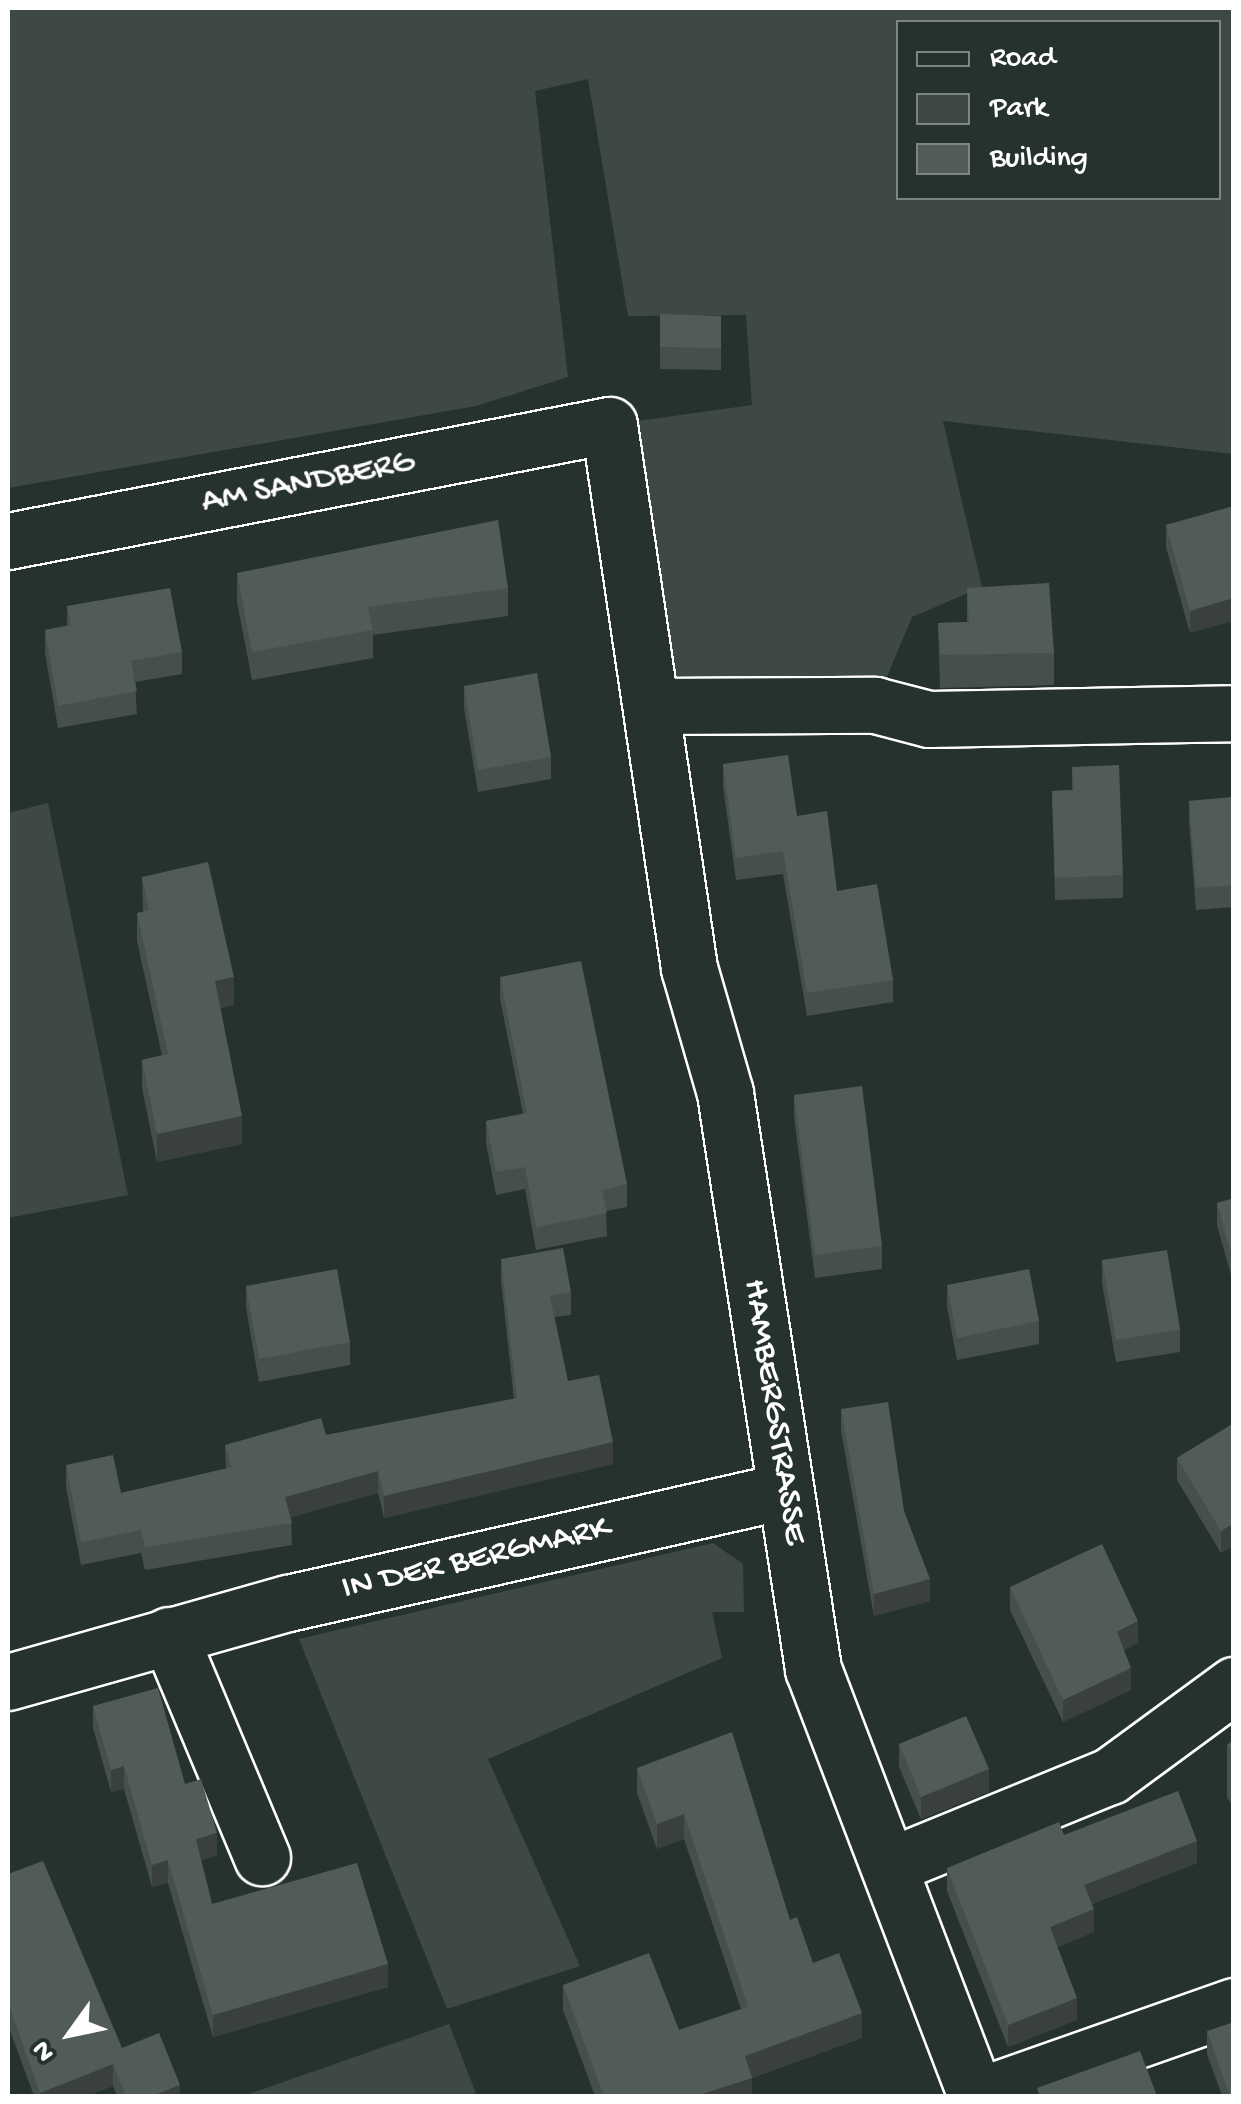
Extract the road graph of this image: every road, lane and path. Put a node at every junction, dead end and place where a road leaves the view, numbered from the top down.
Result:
1 (609, 425) joint
2 (8, 541) edge
3 (651, 706) junction
4 (1234, 712) edge
5 (784, 1491) junction
6 (168, 1635) junction
7 (8, 1682) edge
8 (1234, 1685) edge
9 (262, 1858) dead end
10 (889, 1866) junction
11 (1234, 2006) edge
12 (977, 2096) edge

1 - 2 street, AM SANDBERG
1 - 3 street, HAMBERGSTRASSE
3 - 4 street
3 - 5 street, HAMBERGSTRASSE
5 - 6 street, IN DER BERGMARK
5 - 10 street, HAMBERGSTRASSE
6 - 7 street, IN DER BERGMARK
6 - 9 street
8 - 10 street
10 - 12 street, HAMBERGSTRASSE
11 - 12 street

